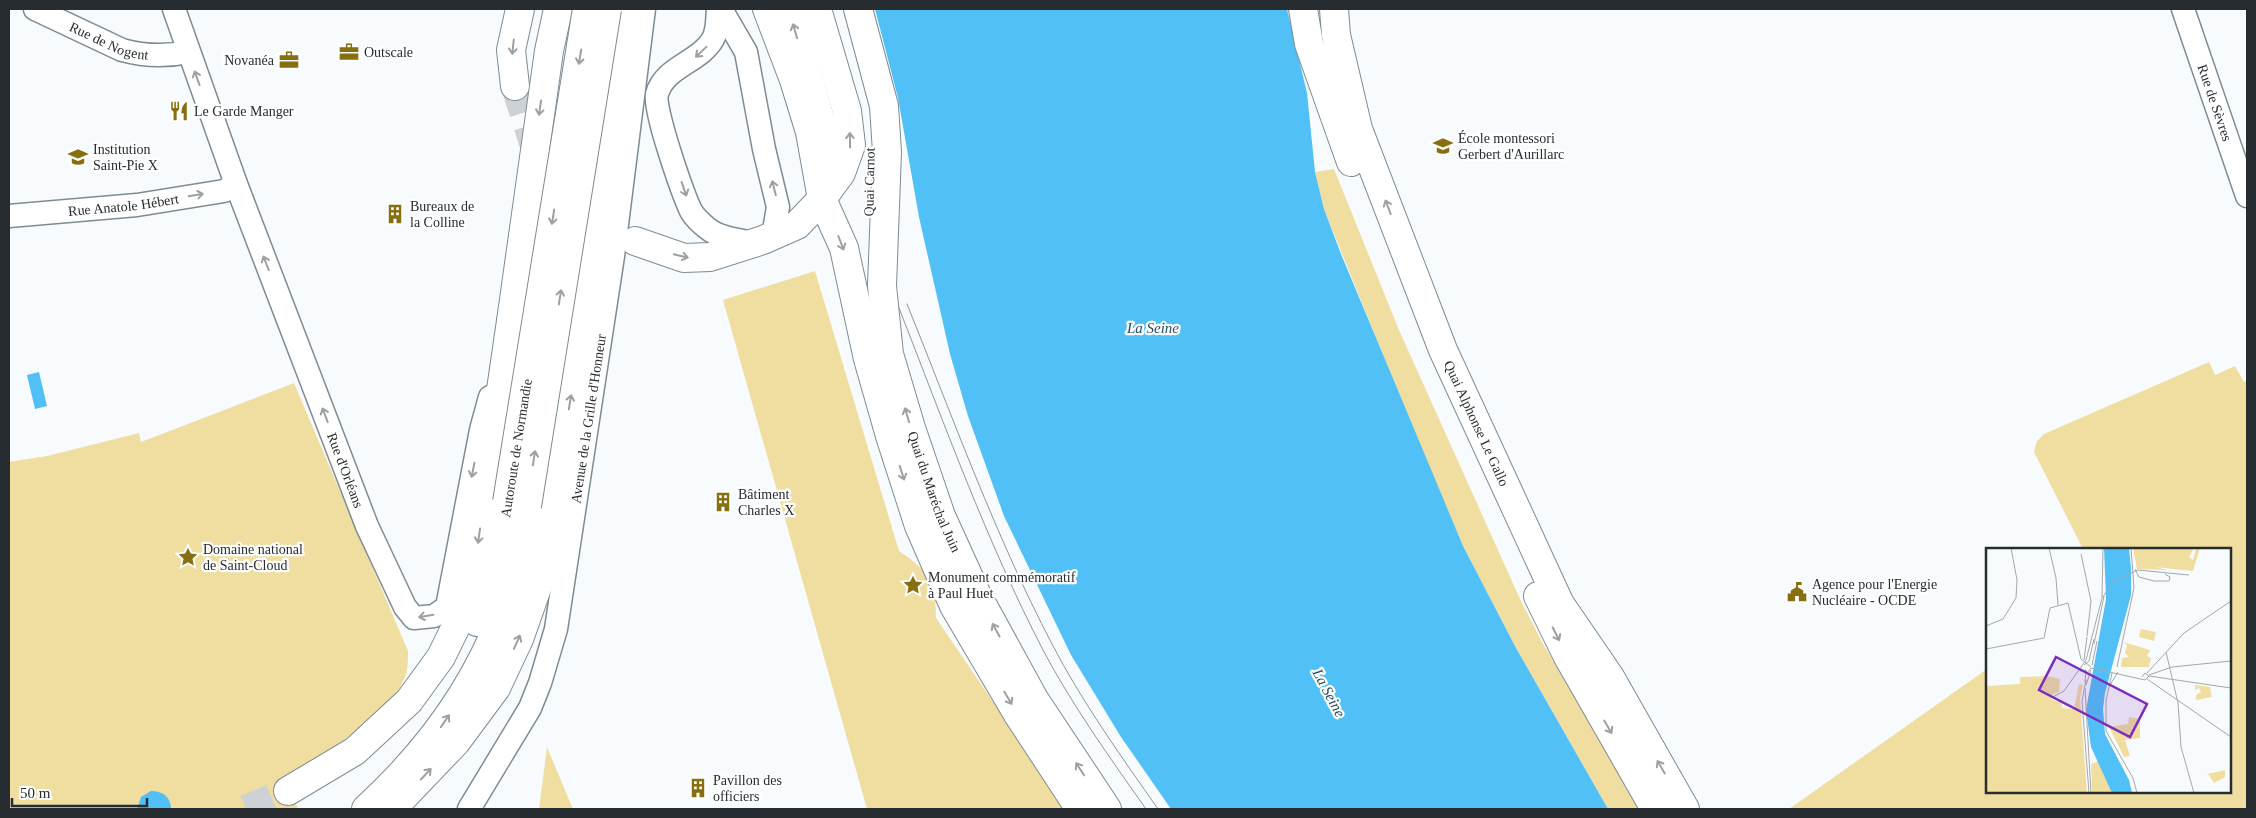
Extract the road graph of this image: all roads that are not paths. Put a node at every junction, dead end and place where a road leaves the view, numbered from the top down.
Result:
1 (35, 9) edge
2 (174, 9) edge
3 (520, 9) edge
4 (558, 9) edge
5 (587, 9) edge
6 (606, 9) edge
7 (611, 9) edge
8 (621, 9) edge
9 (644, 9) edge
10 (719, 9) edge
11 (767, 9) edge
12 (789, 9) edge
13 (817, 9) edge
14 (841, 9) edge
15 (858, 9) edge
16 (1303, 9) edge
17 (1319, 9) edge
18 (1334, 9) edge
19 (1350, 9) edge
20 (2183, 9) edge
21 (188, 52) junction
22 (516, 86) tunnel mouth
23 (1345, 115) junction
24 (236, 184) junction
25 (2247, 196) edge
26 (822, 199) junction
27 (598, 215) junction
28 (9, 216) edge
29 (763, 240) junction
30 (634, 241) dead end
31 (882, 286) joint
32 (511, 321) junction
33 (868, 359) junction
34 (517, 504) junction
35 (366, 809) edge
36 (392, 809) edge
37 (468, 809) edge
38 (1080, 809) edge
39 (1107, 809) edge
40 (1655, 809) edge
41 (1685, 809) edge

1 - 21 street, Rue de Nogent
2 - 21 street, Rue d'Orléans
3 -> 22 main road
4 -> 32 main road
5 -> 34 main road, Autoroute de Normandie, bridge
34 -> 6 main road, Autoroute de Normandie, bridge
7 - 27 main road
8 - 27 main road
9 - 37 street, Avenue de la Grille d'Honneur
29 -> 10 street
10 -> 29 street
11 - 26 main road
26 -> 12 main road
26 -> 13 main road, Quai Carnot
14 - 33 main road, Quai Carnot
15 - 31 main road, Quai Carnot
16 - 23 main road, Quai Alphonse Le Gallo
17 - 23 main road
18 - 23 main road, Quai Alphonse Le Gallo
19 - 23 main road
20 - 25 street, Rue de Sèvres
24 -> 21 street, Rue d'Orléans
23 -> 40 main road, Quai Alphonse Le Gallo
41 -> 23 main road, Quai Alphonse Le Gallo
28 -> 24 street, Rue Anatole Hébert
32 -> 24 street, Rue d'Orléans
26 - 29 main road, Quai Carnot
26 -> 33 main road
36 -> 27 main road
30 -> 29 main road, Quai Carnot
39 -> 31 main road, Quai du Maréchal Juin
32 -> 34 main road, Autoroute de Normandie
33 -> 38 main road, Quai du Maréchal Juin
35 -> 34 main road, Autoroute de Normandie

